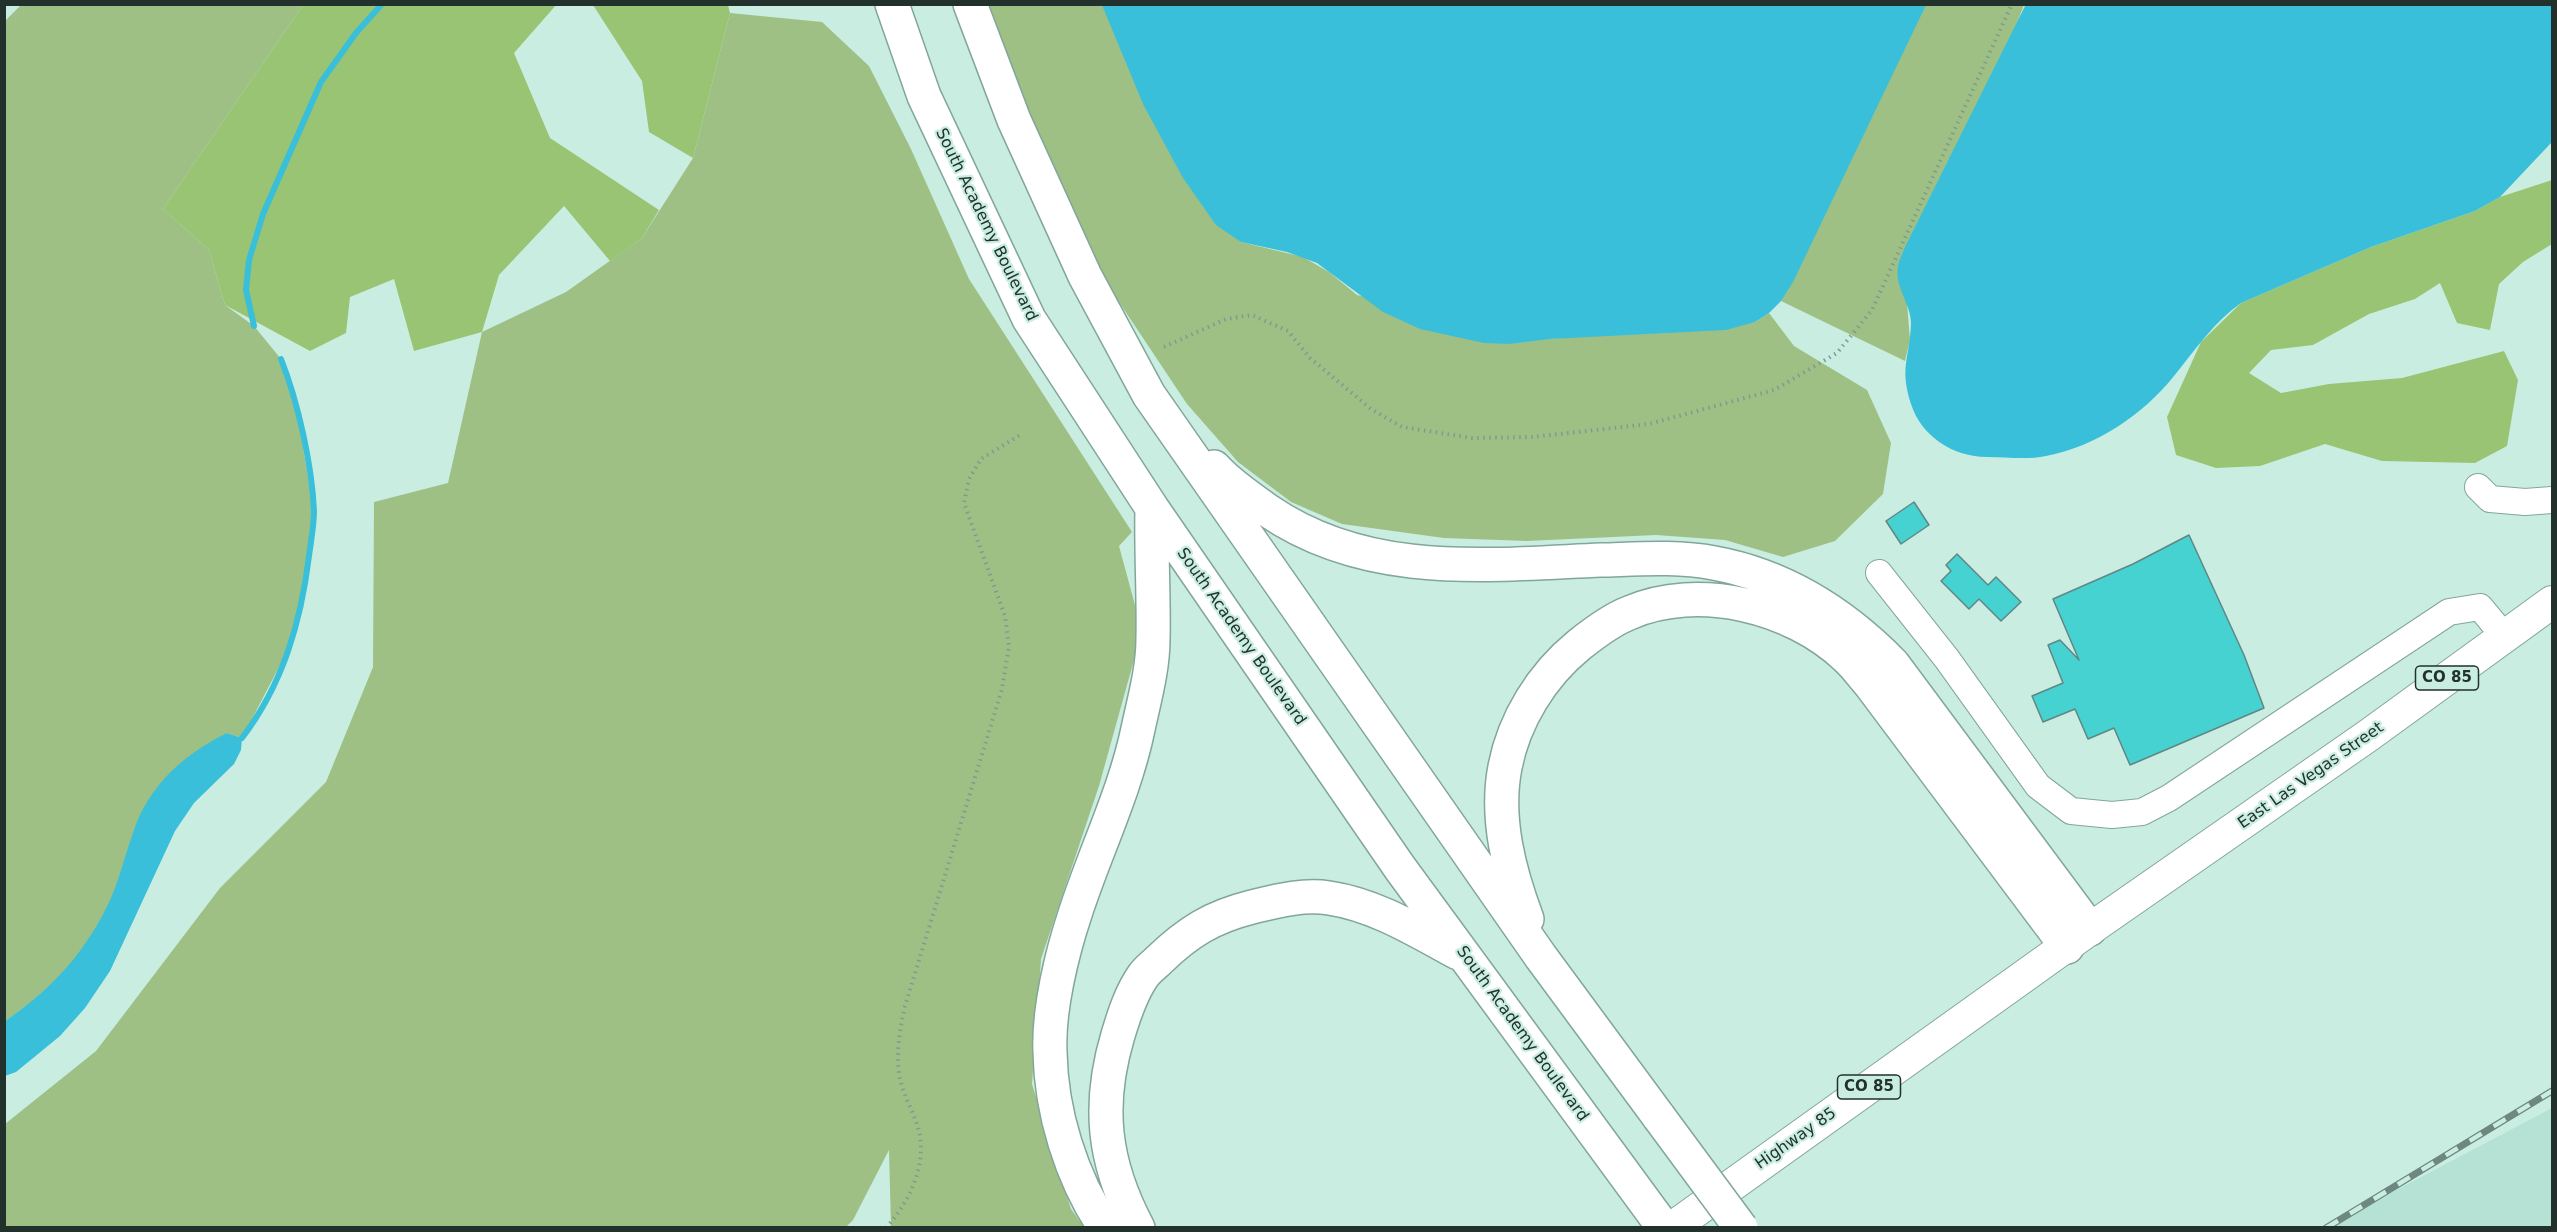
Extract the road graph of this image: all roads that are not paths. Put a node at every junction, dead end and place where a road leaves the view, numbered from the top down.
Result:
1 (892, 4) edge
2 (970, 4) edge
3 (1149, 395) junction
4 (2478, 487) dead end
5 (2553, 500) edge
6 (1152, 508) junction
7 (1879, 573) dead end
8 (2553, 602) edge
9 (2504, 636) junction
10 (2078, 938) junction
11 (1541, 957) junction
12 (1467, 958) junction
13 (1104, 1227) edge
14 (1138, 1227) edge
15 (1664, 1227) edge
16 (1672, 1227) edge
17 (1741, 1227) edge

1 - 6 highway, South Academy Boulevard
2 - 3 highway
3 - 10 highway
3 - 11 highway
4 - 5 lane
6 - 12 highway, South Academy Boulevard
6 - 13 highway
7 - 9 lane
8 - 9 main road, East Las Vegas Street / CO 85
9 - 10 main road, East Las Vegas Street / CO 85
10 - 11 highway
10 - 16 main road, Highway 85 / CO 85
11 - 17 highway, bridge
12 - 14 highway
12 - 15 highway, South Academy Boulevard

